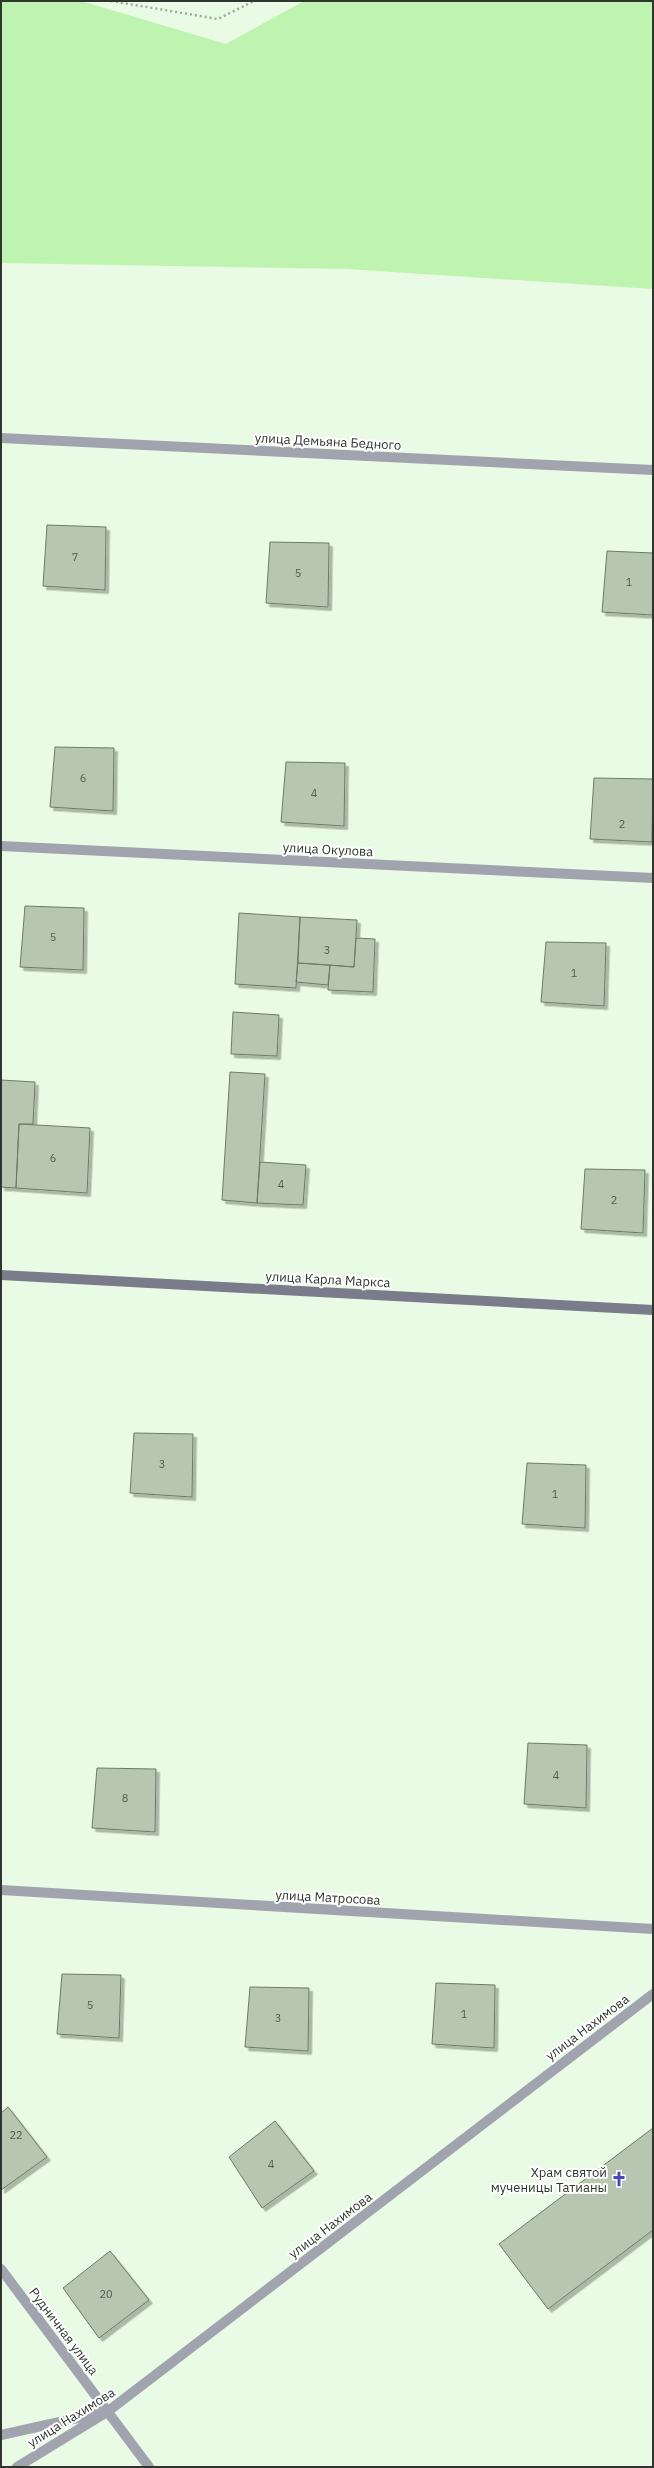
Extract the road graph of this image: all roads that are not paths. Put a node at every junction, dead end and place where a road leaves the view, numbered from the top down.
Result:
1 (1, 438) edge
2 (653, 470) edge
3 (1, 846) edge
4 (653, 878) edge
5 (1, 1275) edge
6 (653, 1310) edge
7 (1, 1890) edge
8 (653, 1930) edge
9 (653, 1994) edge
10 (1, 2269) edge
11 (107, 2412) junction
12 (1, 2435) edge
13 (17, 2467) edge
14 (149, 2467) edge

1 - 2 street, улица Демьяна Бедного
3 - 4 street, улица Окулова
5 - 6 main road, улица Карла Маркса
7 - 8 street, улица Матросова
9 - 11 street, улица Нахимова
10 - 11 street, Рудничная улица
11 - 12 street
11 - 13 street, улица Нахимова
11 - 14 street, Рудничная улица

